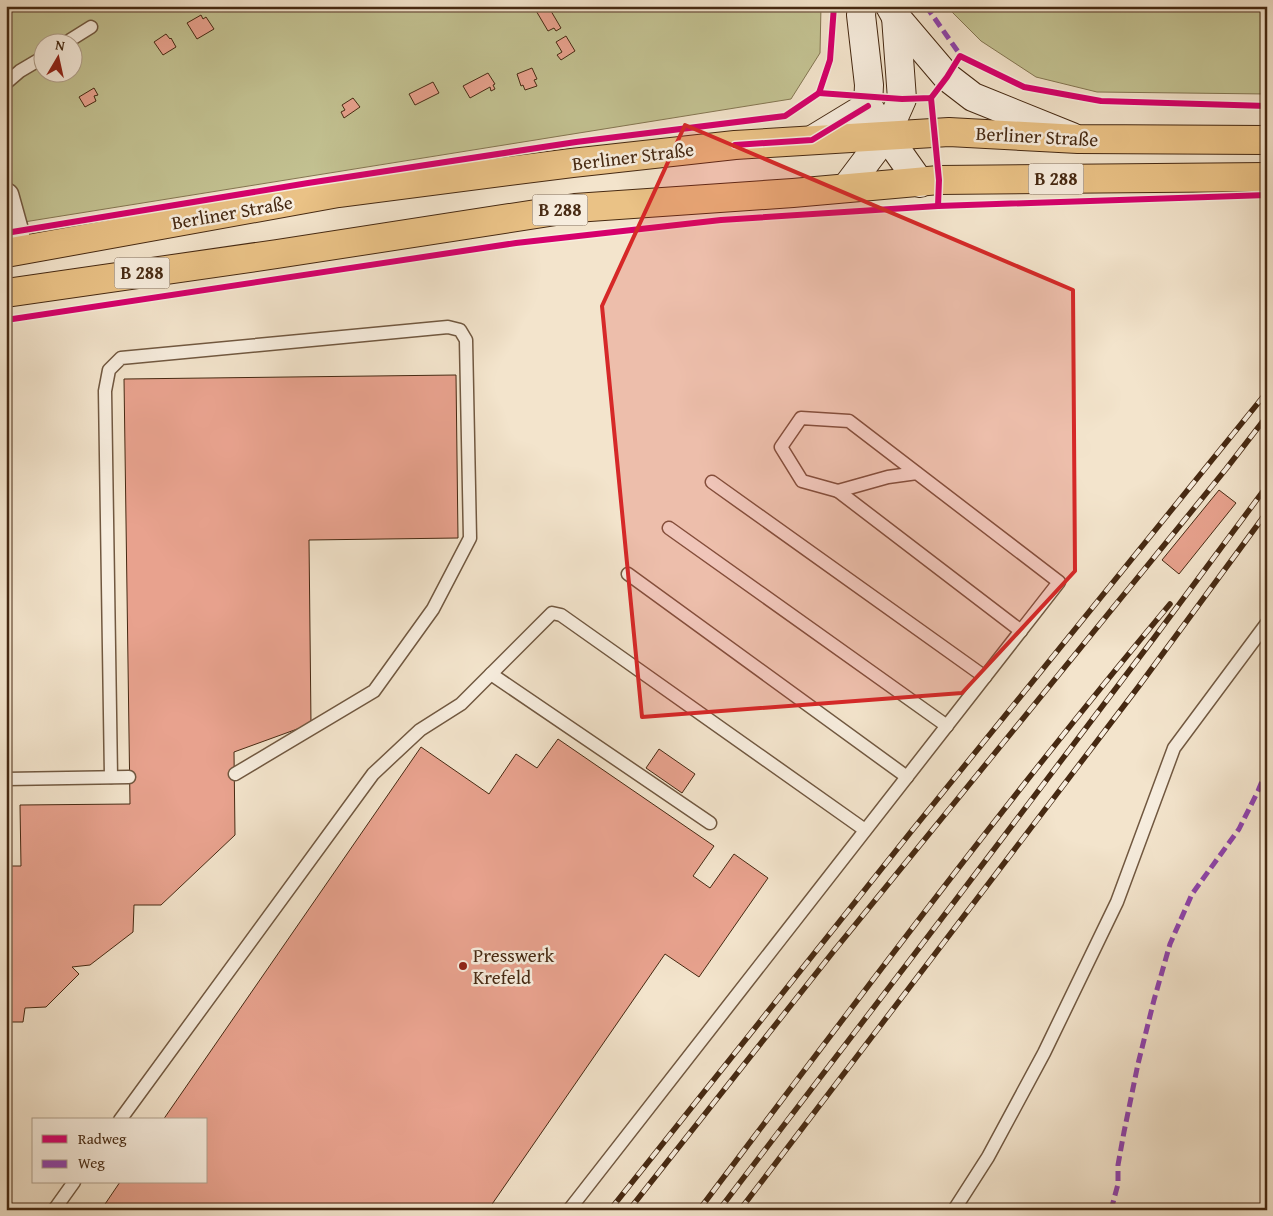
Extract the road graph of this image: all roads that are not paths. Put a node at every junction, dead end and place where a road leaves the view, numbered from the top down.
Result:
1 (862, 6) edge
2 (893, 12) edge
3 (91, 27) dead end
4 (82, 33) edge
5 (32, 64) edge
6 (6, 83) edge
7 (868, 106) junction
8 (886, 135) junction
9 (1078, 139) junction
10 (812, 140) junction
11 (1267, 140) edge
12 (1267, 177) edge
13 (920, 183) junction
14 (846, 188) junction
15 (6, 196) edge
16 (13, 252) edge
17 (6, 293) edge
18 (917, 473) junction
19 (712, 482) dead end
20 (838, 490) junction
21 (669, 528) dead end
22 (628, 574) dead end
23 (1267, 623) edge
24 (1021, 631) junction
25 (491, 674) junction
26 (985, 677) junction
27 (947, 726) junction
28 (234, 774) dead end
29 (111, 777) junction
30 (129, 777) dead end
31 (907, 777) junction
32 (6, 779) edge
33 (710, 823) dead end
34 (865, 830) junction
35 (121, 1118) edge
36 (73, 1184) edge
37 (54, 1210) edge
38 (569, 1210) edge
39 (954, 1210) edge

1 - 7 main road
2 - 8 main road
2 - 9 main road
3 - 4 lane
5 - 6 lane
7 - 8 main road
7 - 10 main road
8 - 9 main road, Berliner Straße / B 288
8 - 10 main road, Berliner Straße / B 288
8 - 13 main road
8 - 14 main road
9 - 11 main road, Berliner Straße / B 288
10 - 16 main road, Berliner Straße / B 288
12 - 13 main road, Berliner Straße / B 288
13 - 14 main road, Berliner Straße / B 288
14 - 17 main road, Berliner Straße / B 288
15 - 16 street
18 - 20 lane
18 - 20 lane
18 - 24 lane
19 - 26 lane
20 - 24 lane
21 - 27 lane
22 - 31 lane
23 - 39 lane
24 - 26 lane
25 - 33 lane
25 - 34 lane
25 - 35 lane
26 - 27 lane
27 - 31 lane
28 - 29 lane
29 - 30 lane
29 - 32 lane
31 - 34 lane
34 - 38 lane
36 - 37 lane

